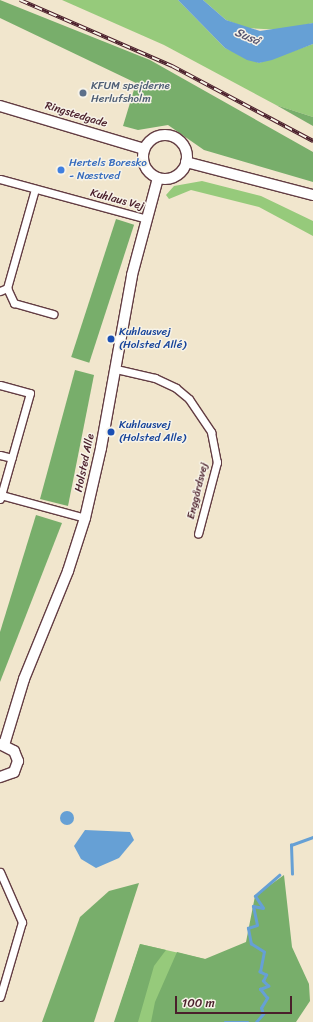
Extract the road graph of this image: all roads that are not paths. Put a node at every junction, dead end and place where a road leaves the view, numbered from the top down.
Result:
1 (0, 106) edge
2 (144, 149) junction
3 (186, 162) junction
4 (158, 178) junction
5 (0, 179) edge
6 (35, 189) junction
7 (313, 195) edge
8 (147, 219) junction
9 (7, 288) junction
10 (0, 292) edge
11 (53, 314) dead end
12 (116, 369) junction
13 (0, 385) edge
14 (0, 455) edge
15 (12, 458) junction
16 (1, 497) edge
17 (84, 518) junction
18 (198, 534) dead end
19 (2, 745) edge
20 (0, 777) edge
21 (0, 872) edge
22 (0, 997) edge

1 - 2 street, Ringstedgade
2 - 3 street
2 - 4 street
3 - 4 street
3 - 7 street
4 - 8 street, Holsted Alle
5 - 6 street, Kuhlaus Vej
6 - 8 street, Kuhlaus Vej
6 - 9 street
8 - 12 street, Holsted Alle
9 - 10 street
9 - 11 street
12 - 17 street, Holsted Alle
12 - 18 street, Enggårdsvej
13 - 15 street
14 - 15 street
15 - 16 street
16 - 17 street
17 - 19 street, Holsted Alle
19 - 20 street
21 - 22 street

